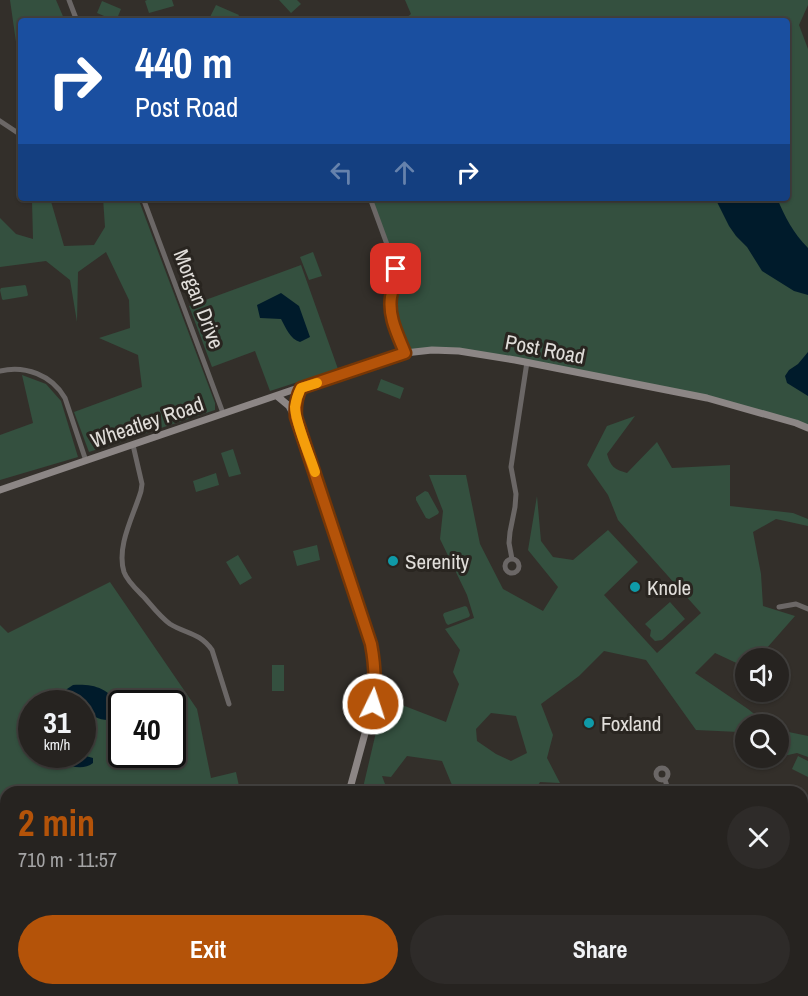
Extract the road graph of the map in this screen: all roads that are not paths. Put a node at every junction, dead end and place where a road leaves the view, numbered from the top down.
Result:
1 (69, 0) edge
2 (76, 18) edge
3 (0, 121) edge
4 (18, 133) edge
5 (144, 201) edge
6 (371, 201) edge
7 (405, 353) junction
8 (527, 362) junction
9 (0, 371) edge
10 (301, 388) junction
11 (277, 396) junction
12 (224, 413) junction
13 (296, 417) junction
14 (808, 428) edge
15 (133, 445) junction
16 (86, 461) junction
17 (0, 490) edge
18 (513, 559) dead end
19 (779, 607) dead end
20 (808, 609) edge
21 (229, 704) dead end
22 (665, 780) dead end
23 (351, 786) edge
24 (667, 786) edge

1 - 2 street
3 - 4 street
5 - 12 street, Morgan Drive
6 - 7 street
7 - 8 main road, Post Road
7 - 10 main road, Post Road
8 - 14 main road, Post Road
8 - 18 street
9 - 16 street
10 - 11 main road, Post Road
10 - 13 main road
11 - 12 main road, Wheatley Road
11 - 13 main road
12 - 15 main road, Wheatley Road
13 - 23 main road
15 - 16 main road, Wheatley Road
15 - 21 street
16 - 17 main road, Wheatley Road
19 - 20 street
22 - 24 street

